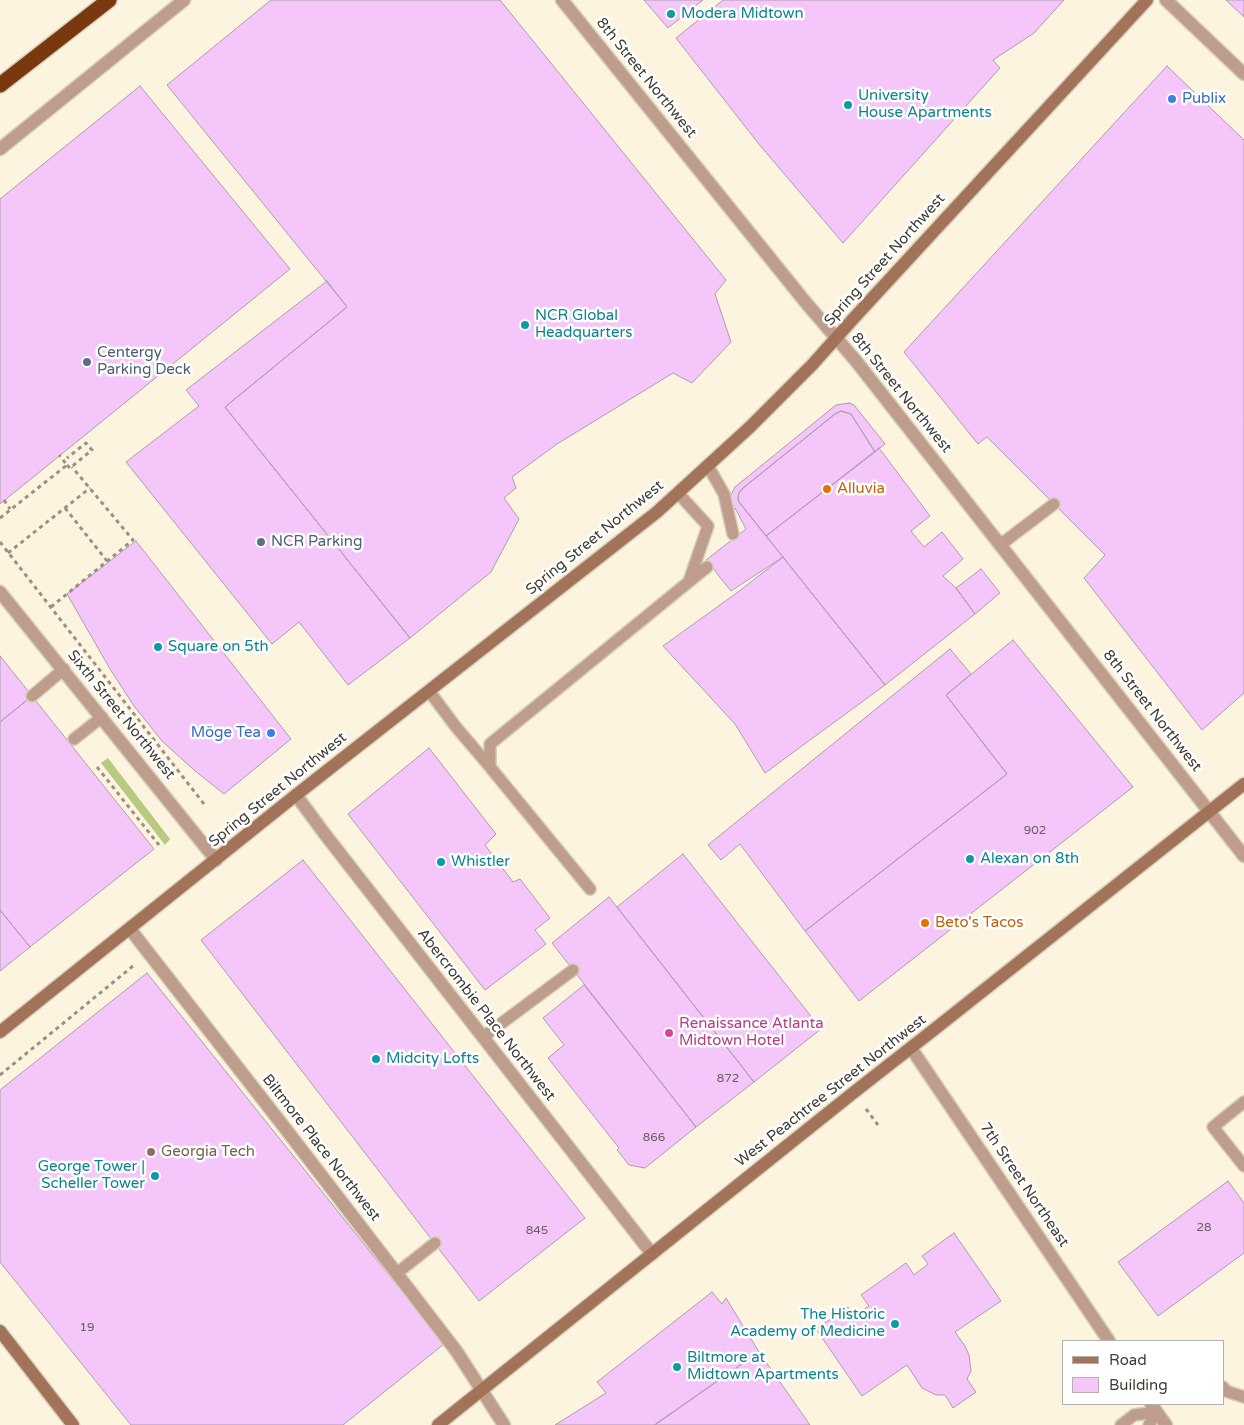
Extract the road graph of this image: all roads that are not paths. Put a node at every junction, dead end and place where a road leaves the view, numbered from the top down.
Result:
1 (108, 0) edge
2 (184, 0) edge
3 (562, 0) edge
4 (1147, 0) edge
5 (1166, 0) edge
6 (1244, 74) edge
7 (0, 85) edge
8 (0, 149) edge
9 (836, 338) junction
10 (708, 466) junction
11 (678, 493) junction
12 (1054, 504) dead end
13 (733, 534) dead end
14 (1000, 545) junction
15 (708, 567) dead end
16 (689, 582) junction
17 (0, 592) edge
18 (64, 669) junction
19 (429, 691) junction
20 (32, 696) dead end
21 (102, 717) junction
22 (74, 739) dead end
23 (490, 767) junction
24 (1244, 784) edge
25 (296, 795) junction
26 (1209, 811) junction
27 (1244, 856) edge
28 (216, 860) junction
29 (590, 889) dead end
30 (130, 929) junction
31 (573, 970) dead end
32 (0, 1032) edge
33 (483, 1037) junction
34 (911, 1048) junction
35 (1244, 1102) edge
36 (1244, 1166) edge
37 (435, 1244) dead end
38 (652, 1254) junction
39 (396, 1273) junction
40 (0, 1331) edge
41 (1108, 1340) edge
42 (1224, 1388) edge
43 (482, 1390) junction
44 (1244, 1397) edge
45 (1154, 1408) edge
46 (73, 1425) edge
47 (438, 1425) edge
48 (504, 1425) edge
49 (1121, 1425) edge
50 (1149, 1425) edge
51 (1166, 1425) edge

1 - 7 highway
2 - 8 street
3 - 9 street, 8th Street Northwest
4 - 9 main road, Spring Street Northwest
5 - 6 street
9 - 10 main road, Spring Street Northwest
9 - 14 street, 8th Street Northwest
10 - 11 main road, Spring Street Northwest
10 - 13 lane
11 - 16 lane
11 - 19 main road, Spring Street Northwest
12 - 14 lane
14 - 26 street, 8th Street Northwest
15 - 16 lane
16 - 23 lane
17 - 18 street, Sixth Street Northwest
18 - 20 lane
18 - 21 street, Sixth Street Northwest
19 - 23 lane
19 - 25 main road, Spring Street Northwest
21 - 22 lane
21 - 28 street, Sixth Street Northwest
23 - 29 lane
24 - 26 main road, West Peachtree Street Northwest
25 - 28 main road, Spring Street Northwest
25 - 33 street, Abercrombie Place Northwest
26 - 27 street, 8th Street Northwest
26 - 34 main road, West Peachtree Street Northwest
28 - 30 main road, Spring Street Northwest
30 - 32 main road, Spring Street Northwest
30 - 39 street, Biltmore Place Northwest
31 - 33 lane
33 - 38 street, Abercrombie Place Northwest
34 - 38 main road, West Peachtree Street Northwest
34 - 41 street, 7th Street Northeast
35 - 36 lane
37 - 39 lane
38 - 43 main road, West Peachtree Street Northwest
39 - 43 street, Biltmore Place Northwest
40 - 46 main road
42 - 44 lane
43 - 47 main road, West Peachtree Street Northwest
43 - 48 street, Biltmore Place Northwest
45 - 49 lane
45 - 50 lane
45 - 51 street

